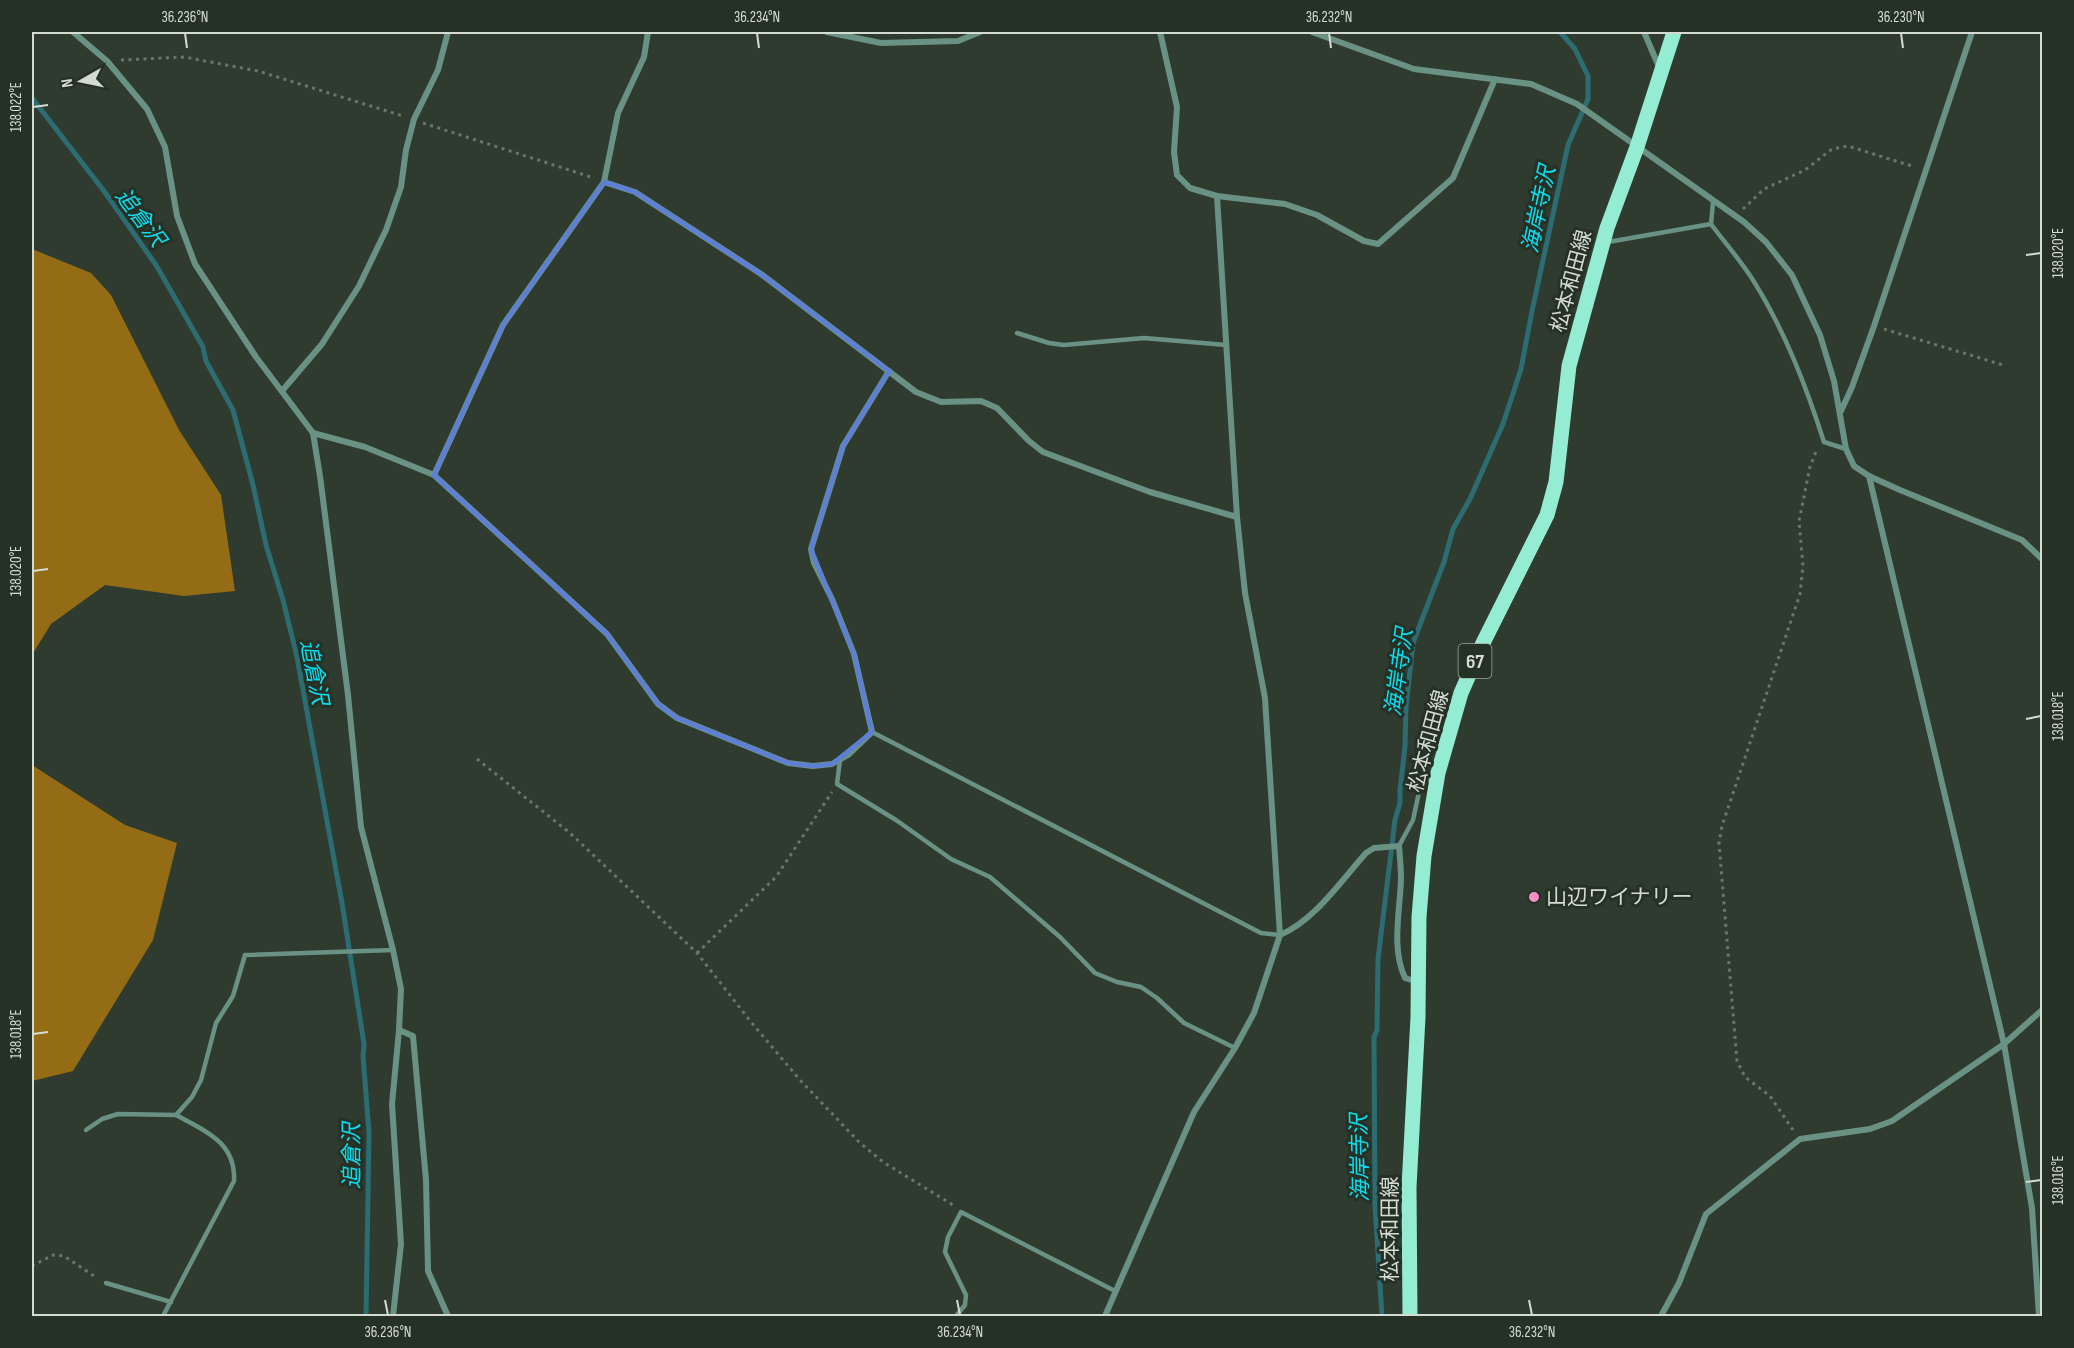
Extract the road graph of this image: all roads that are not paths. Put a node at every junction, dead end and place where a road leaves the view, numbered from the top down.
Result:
1 (73, 32) edge
2 (448, 32) edge
3 (648, 32) edge
4 (827, 32) edge
5 (980, 32) edge
6 (1160, 32) edge
7 (1312, 32) edge
8 (1644, 32) edge
9 (1674, 32) edge
10 (1972, 32) edge
11 (1660, 70) junction
12 (1495, 79) junction
13 (1637, 147) junction
14 (604, 182) junction
15 (1217, 196) junction
16 (1713, 202) junction
17 (1711, 224) junction
18 (1603, 243) junction
19 (1017, 333) dead end
20 (1226, 345) junction
21 (889, 371) junction
22 (282, 391) junction
23 (1840, 412) junction
24 (313, 434) junction
25 (1846, 449) junction
26 (434, 475) junction
27 (1869, 476) junction
28 (1237, 517) junction
29 (2043, 559) edge
30 (872, 732) junction
31 (840, 760) junction
32 (1438, 774) junction
33 (1399, 846) junction
34 (1280, 935) junction
35 (393, 950) junction
36 (1418, 982) junction
37 (2043, 1010) edge
38 (399, 1030) junction
39 (2004, 1044) junction
40 (1235, 1048) junction
41 (176, 1115) junction
42 (86, 1130) dead end
43 (106, 1283) road end
44 (1115, 1292) junction
45 (171, 1302) junction
46 (163, 1317) edge
47 (393, 1317) edge
48 (448, 1317) edge
49 (956, 1317) edge
50 (1105, 1317) edge
51 (1410, 1317) edge
52 (1661, 1317) edge
53 (2039, 1317) edge

1 - 22 street
2 - 22 street
3 - 14 street
4 - 5 street
6 - 15 street
7 - 12 street
8 - 11 street
9 - 11 main road, 松本和田線 / 67
10 - 23 street
11 - 13 main road, 松本和田線 / 67
12 - 13 street
12 - 15 street
13 - 16 street
13 - 18 main road, 松本和田線 / 67
14 - 21 street
14 - 26 street
15 - 20 street
16 - 17 lane
16 - 23 street
17 - 18 lane
17 - 25 lane
18 - 32 main road, 松本和田線 / 67
19 - 20 lane
20 - 28 street
21 - 28 street
21 - 30 street
22 - 24 street
23 - 25 street
24 - 26 street
24 - 35 street
25 - 27 street
26 - 31 street
27 - 29 street
27 - 39 street
28 - 34 street
30 - 31 street
30 - 34 lane
31 - 40 lane
32 - 33 lane
32 - 36 main road, 松本和田線 / 67
33 - 34 street
33 - 36 street
34 - 40 street
35 - 38 street
35 - 41 lane
36 - 51 main road, 松本和田線 / 67
37 - 39 street
38 - 47 street
38 - 48 street
39 - 52 street
39 - 53 street
40 - 44 street
41 - 42 lane
41 - 45 lane
43 - 45 lane
44 - 49 lane
44 - 50 street
45 - 46 lane

